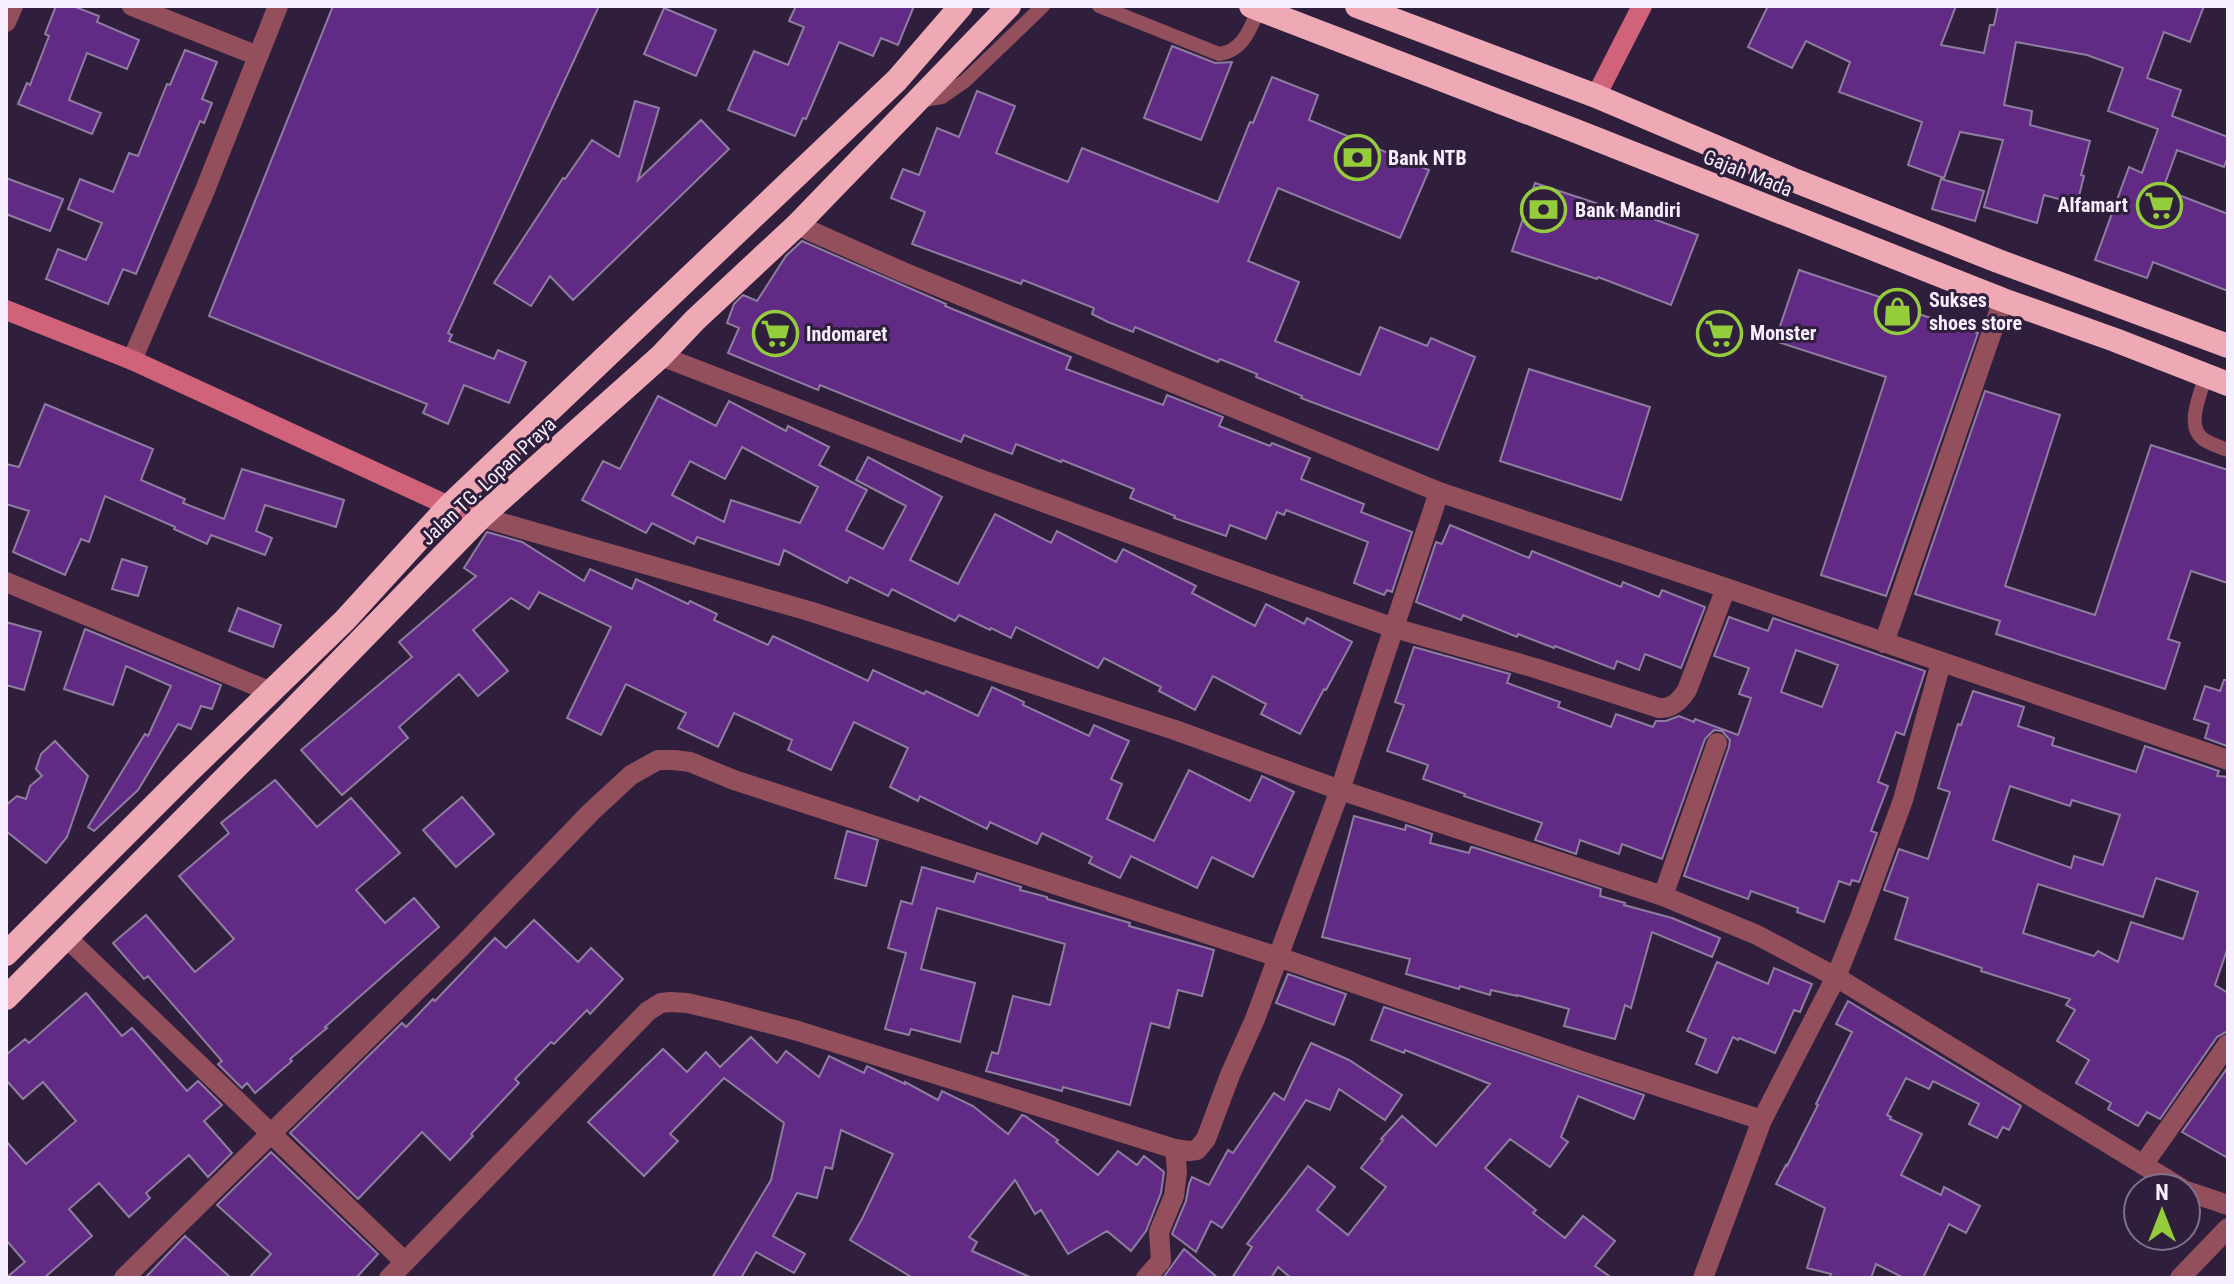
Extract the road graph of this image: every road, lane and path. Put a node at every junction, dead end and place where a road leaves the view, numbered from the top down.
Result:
1 (13, 6) edge
2 (132, 6) edge
3 (278, 6) edge
4 (961, 6) edge
5 (1009, 6) edge
6 (1043, 6) edge
7 (1099, 6) edge
8 (1357, 6) edge
9 (1642, 6) edge
10 (1255, 7) edge
11 (6, 22) edge
12 (258, 56) junction
13 (1596, 96) junction
14 (917, 101) junction
15 (797, 225) junction
16 (2003, 300) junction
17 (6, 310) edge
18 (2228, 346) edge
19 (661, 356) junction
20 (132, 360) junction
21 (2217, 380) edge
22 (2228, 450) edge
23 (1439, 492) junction
24 (449, 506) junction
25 (481, 517) junction
26 (6, 582) edge
27 (1726, 588) junction
28 (1394, 628) junction
29 (1884, 643) junction
30 (1941, 663) junction
31 (271, 692) junction
32 (1717, 743) dead end
33 (2228, 760) edge
34 (1340, 790) junction
35 (1663, 896) junction
36 (67, 938) junction
37 (6, 954) edge
38 (1278, 957) junction
39 (1836, 977) junction
40 (6, 998) edge
41 (2228, 1044) edge
42 (1762, 1120) junction
43 (271, 1133) junction
44 (1175, 1149) junction
45 (2143, 1165) junction
46 (2155, 1172) edge
47 (2202, 1196) edge
48 (2228, 1205) edge
49 (2228, 1228) edge
50 (405, 1262) junction
51 (124, 1278) edge
52 (389, 1278) edge
53 (1146, 1278) edge
54 (1703, 1278) edge
55 (2180, 1278) edge

1 - 11 street
2 - 12 street
3 - 12 street
4 - 24 highway, Jalan TG. Lopan Praya
5 - 14 highway, Jalan TG. Lopan Praya
6 - 14 lane
7 - 10 lane
8 - 13 highway, Gajah Mada
9 - 13 street
10 - 16 highway, Gajah Mada
12 - 20 street
13 - 18 highway, Gajah Mada
14 - 15 highway, Jalan TG. Lopan Praya
15 - 19 highway, Jalan TG. Lopan Praya
15 - 23 street
16 - 21 highway, Gajah Mada
16 - 29 street
17 - 20 street
19 - 25 highway, Jalan TG. Lopan Praya
19 - 28 street
20 - 24 street
21 - 22 lane
23 - 27 street
23 - 28 street
24 - 25 street
24 - 31 highway, Jalan TG. Lopan Praya
25 - 34 street
25 - 36 highway, Jalan TG. Lopan Praya
26 - 31 street
27 - 28 street
27 - 29 street
28 - 34 street
29 - 30 street
30 - 33 street
30 - 39 street
31 - 37 highway, Jalan TG. Lopan Praya
32 - 35 street
34 - 35 street
34 - 38 street
35 - 39 street
36 - 40 highway, Jalan TG. Lopan Praya
36 - 43 street
38 - 42 street
38 - 43 street
38 - 44 street
39 - 42 street
39 - 45 street
41 - 45 street
42 - 54 street
43 - 50 street
43 - 51 street
44 - 50 street
44 - 53 street
45 - 46 street
47 - 48 street
49 - 55 street
50 - 52 street

